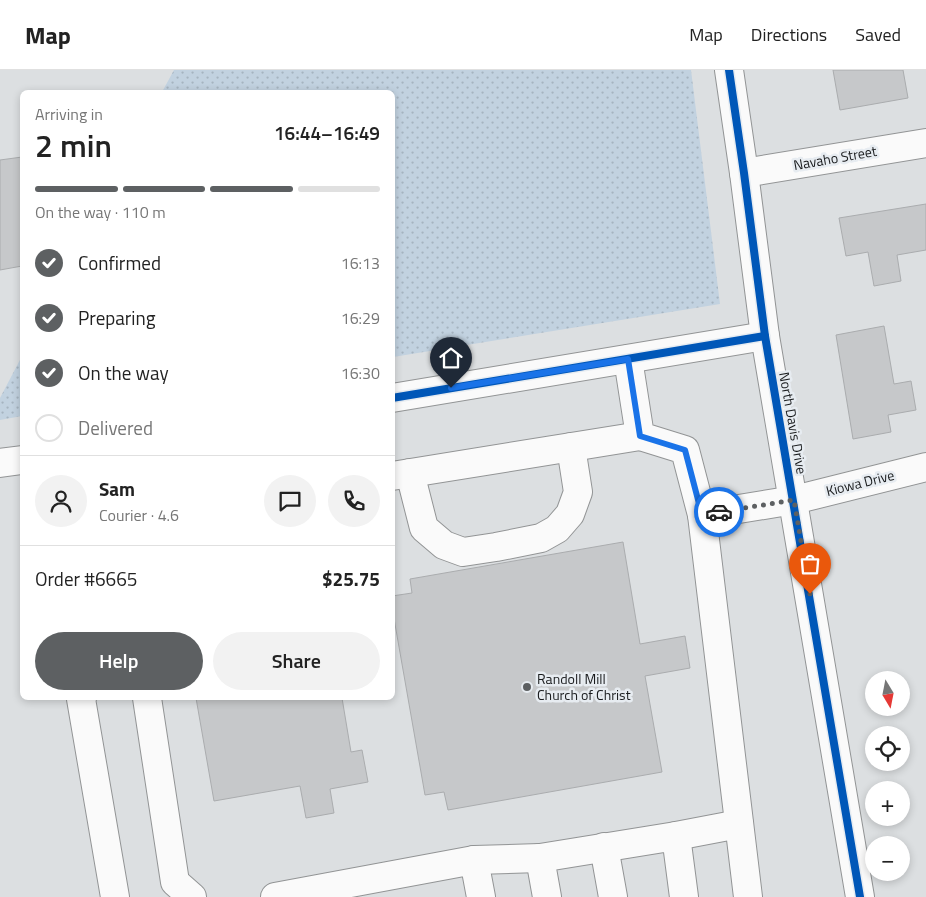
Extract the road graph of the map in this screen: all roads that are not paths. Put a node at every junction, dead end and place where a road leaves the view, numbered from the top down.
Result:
1 (729, 70) edge
2 (926, 143) edge
3 (744, 174) junction
4 (765, 336) junction
5 (628, 359) junction
6 (395, 398) edge
7 (640, 436) junction
8 (571, 447) junction
9 (20, 460) edge
10 (0, 464) edge
11 (926, 467) edge
12 (401, 475) edge
13 (794, 500) junction
14 (702, 515) junction
15 (81, 700) edge
16 (147, 700) edge
17 (739, 824) junction
18 (676, 836) junction
19 (604, 847) junction
20 (540, 858) junction
21 (474, 860) junction
22 (176, 886) edge
23 (115, 897) edge
24 (192, 897) edge
25 (275, 897) edge
26 (481, 897) edge
27 (547, 897) edge
28 (613, 897) edge
29 (684, 897) edge
30 (748, 897) edge
31 (860, 897) edge

1 - 3 street, North Davis Drive
2 - 3 street, Navaho Street
3 - 4 street, North Davis Drive
4 - 5 street
4 - 13 street, North Davis Drive
5 - 6 street
5 - 7 street
7 - 8 street
7 - 14 street
8 - 12 street
8 - 12 street
9 - 10 street
11 - 13 street, Kiowa Drive
13 - 14 street, Kiowa Drive
13 - 31 street, North Davis Drive
14 - 17 street
15 - 23 street
16 - 22 street
17 - 18 street
17 - 30 street
18 - 19 street
18 - 29 street
19 - 20 street
19 - 28 street
20 - 21 street
20 - 27 street
21 - 25 street
21 - 26 street
22 - 24 street

